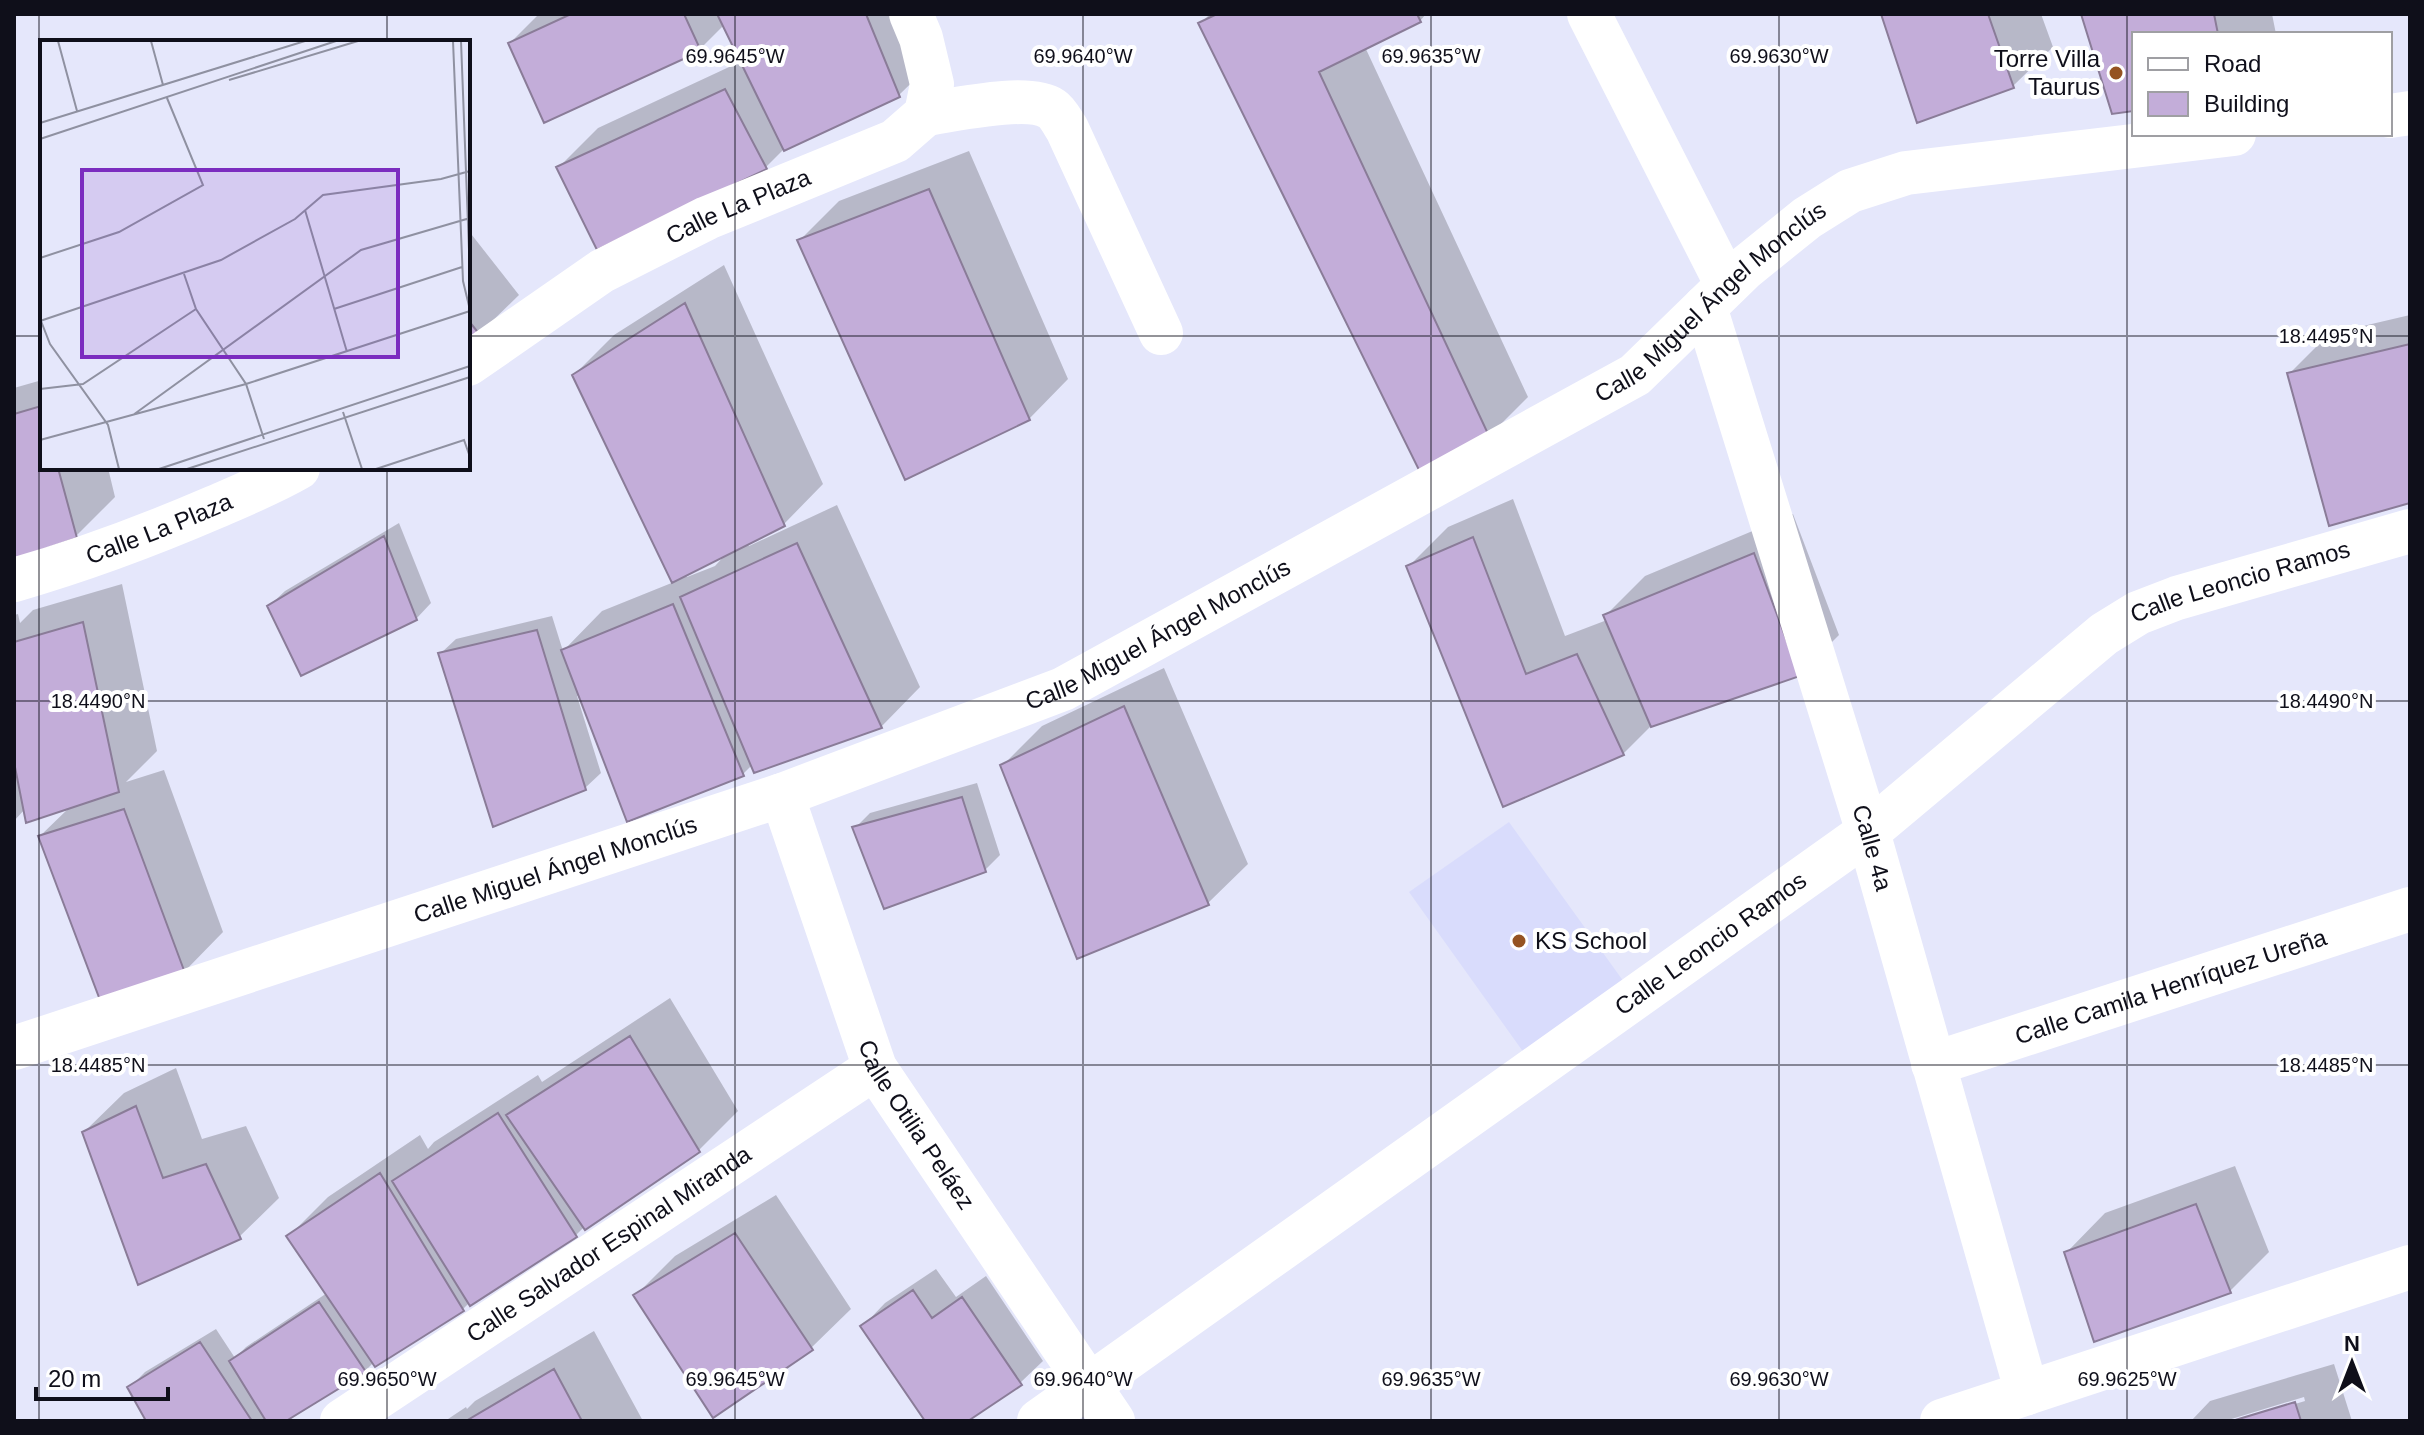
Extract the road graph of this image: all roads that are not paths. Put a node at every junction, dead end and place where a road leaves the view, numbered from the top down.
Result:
1 (911, 14) edge
2 (1589, 14) edge
3 (926, 114) junction
4 (2217, 136) edge
5 (1716, 296) junction
6 (1161, 333) dead end
7 (470, 363) edge
8 (295, 470) edge
9 (2410, 531) edge
10 (14, 580) edge
11 (782, 795) junction
12 (1868, 832) junction
13 (2410, 909) edge
14 (14, 1048) edge
15 (1933, 1064) junction
16 (875, 1068) junction
17 (2410, 1267) edge
18 (1089, 1385) junction
19 (2027, 1393) junction
20 (342, 1421) edge
21 (1039, 1421) edge
22 (1113, 1421) edge
23 (1942, 1421) edge

1 - 3 street
2 - 5 street, Calle 4a
3 - 6 street
3 - 7 street, Calle La Plaza
4 - 5 street, Calle Miguel Ángel Monclús
5 - 11 street, Calle Miguel Ángel Monclús
5 - 12 street, Calle 4a
8 - 10 street, Calle La Plaza
9 - 12 street, Calle Leoncio Ramos
11 - 14 street, Calle Miguel Ángel Monclús
11 - 16 street, Calle Otilia Peláez
12 - 15 street, Calle 4a
12 - 18 street, Calle Leoncio Ramos
13 - 15 street, Calle Camila Henríquez Ureña
15 - 19 street, Calle 4a
16 - 18 street, Calle Otilia Peláez
16 - 20 street, Calle Salvador Espinal Miranda
17 - 19 street
18 - 21 street, Calle Leoncio Ramos
18 - 22 street, Calle Otilia Peláez
19 - 23 street

